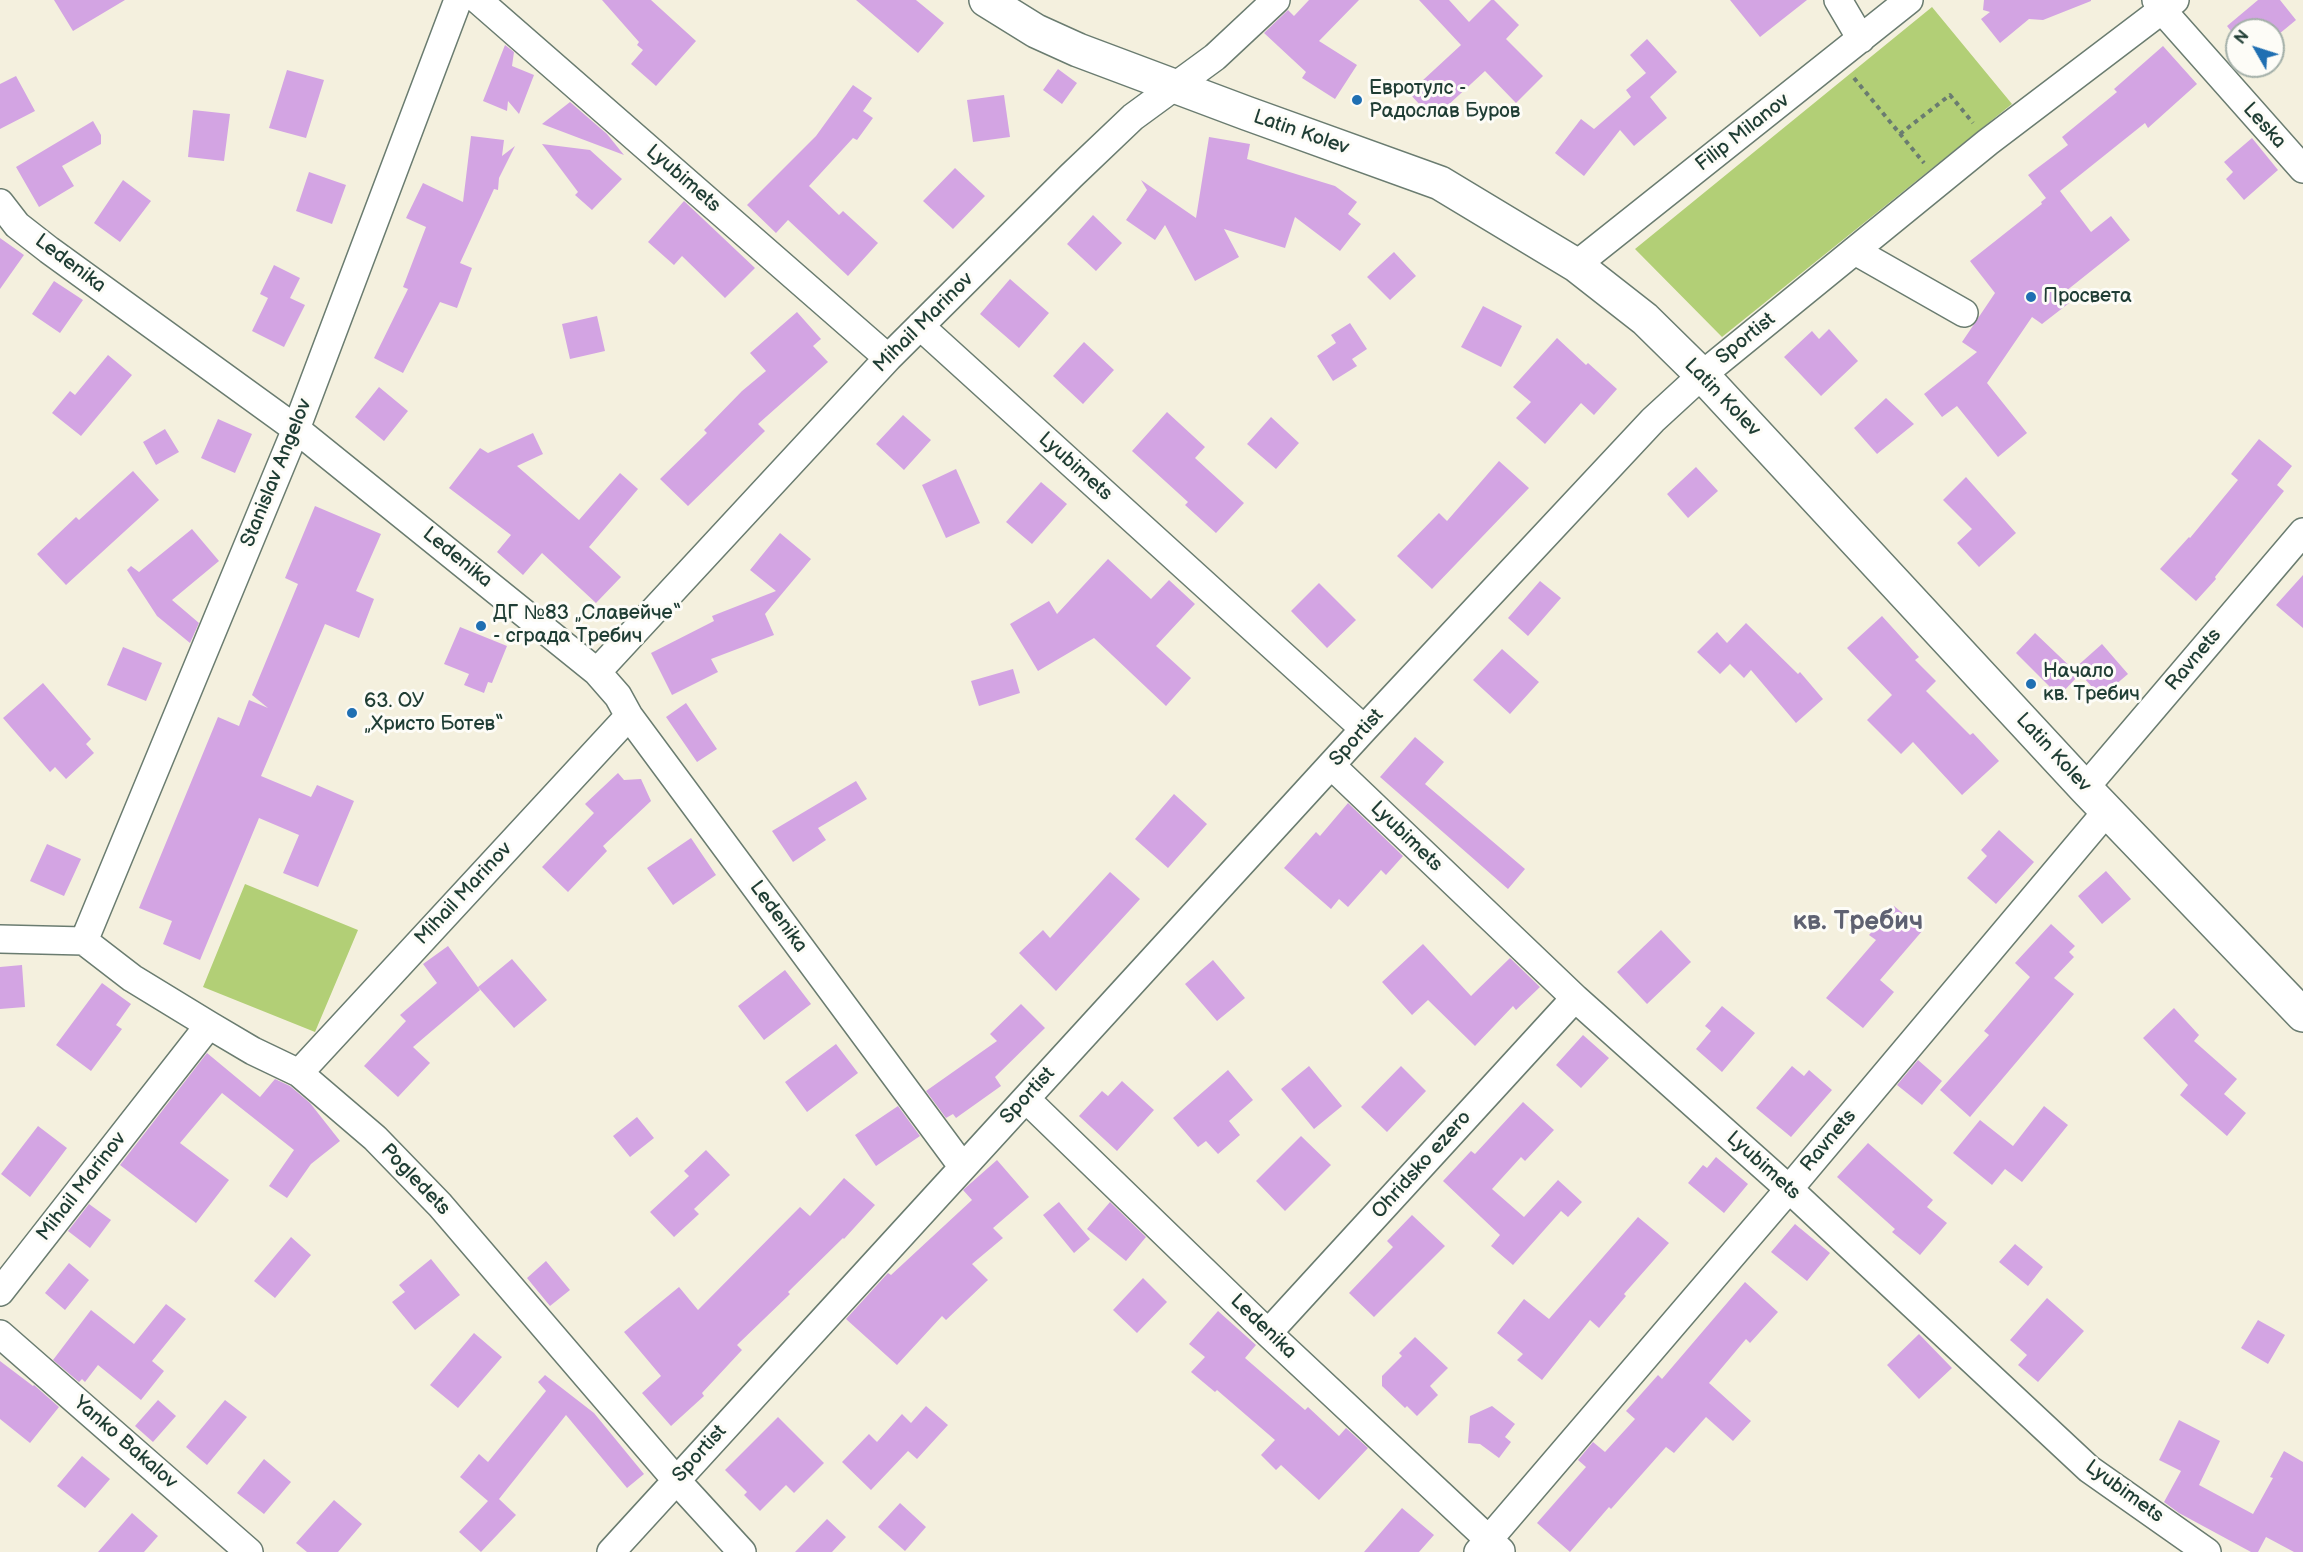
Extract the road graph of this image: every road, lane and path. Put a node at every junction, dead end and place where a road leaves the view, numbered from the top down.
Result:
1 (458, 0) edge
2 (478, 0) edge
3 (986, 0) edge
4 (1275, 0) edge
5 (1838, 0) edge
6 (1909, 0) edge
7 (2164, 4) edge
8 (1861, 39) junction
9 (1837, 58) junction
10 (1174, 87) junction
11 (1900, 134) junction
12 (1988, 142) junction
13 (2303, 169) edge
14 (1940, 182) junction
15 (0, 202) edge
16 (1855, 250) junction
17 (1576, 265) junction
18 (1964, 312) dead end
19 (920, 326) junction
20 (888, 358) junction
21 (1702, 375) junction
22 (296, 429) junction
23 (2303, 532) edge
24 (597, 672) junction
25 (629, 716) junction
26 (1364, 729) junction
27 (1332, 766) junction
28 (2085, 788) junction
29 (2107, 811) junction
30 (0, 939) edge
31 (84, 941) junction
32 (1575, 998) junction
33 (2303, 1015) edge
34 (209, 1025) junction
35 (299, 1073) junction
36 (1026, 1099) junction
37 (962, 1166) junction
38 (1789, 1189) junction
39 (0, 1292) edge
40 (1268, 1333) junction
41 (0, 1334) edge
42 (676, 1480) junction
43 (1490, 1548) edge
44 (249, 1552) edge
45 (611, 1552) edge
46 (742, 1552) edge
47 (2206, 1552) edge

1 - 22 street, Stanislav Angelov
2 - 20 street, Lyubimets
3 - 10 main road, Latin Kolev
4 - 10 street, Mihail Marinov
5 - 8 street
6 - 8 street, Filip Milanov
7 - 12 street, Sportist
7 - 13 street, Leska
8 - 9 street, Filip Milanov
9 - 11 path
9 - 17 street, Filip Milanov
10 - 17 main road, Latin Kolev
10 - 19 street, Mihail Marinov
11 - 12 path
11 - 14 path
12 - 14 street, Sportist
14 - 16 street, Sportist
15 - 22 street, Ledenika
16 - 18 street
16 - 21 street, Sportist
17 - 21 main road, Latin Kolev
19 - 20 street, Mihail Marinov
19 - 26 street, Lyubimets
20 - 24 street, Mihail Marinov
21 - 26 street, Sportist
21 - 28 main road, Latin Kolev
22 - 24 street, Ledenika
22 - 31 street, Stanislav Angelov
23 - 28 street, Ravnets
24 - 25 street, Ledenika
25 - 35 street, Mihail Marinov
25 - 37 street, Ledenika
26 - 27 street, Sportist
27 - 32 street, Lyubimets
27 - 36 street, Sportist
28 - 29 main road, Latin Kolev
29 - 33 main road, Latin Kolev
29 - 38 street, Ravnets
30 - 31 street
31 - 34 street, Pogledets
32 - 38 street, Lyubimets
32 - 40 street, Ohridsko ezero
34 - 35 street, Pogledets
34 - 39 street, Mihail Marinov
35 - 42 street, Pogledets
36 - 37 street, Sportist
36 - 40 street, Ledenika
37 - 42 street, Sportist
38 - 43 street, Ravnets
38 - 47 street, Lyubimets
40 - 43 street, Ledenika
41 - 44 street, Yanko Bakalov
42 - 45 street, Sportist
42 - 46 street, Pogledets

